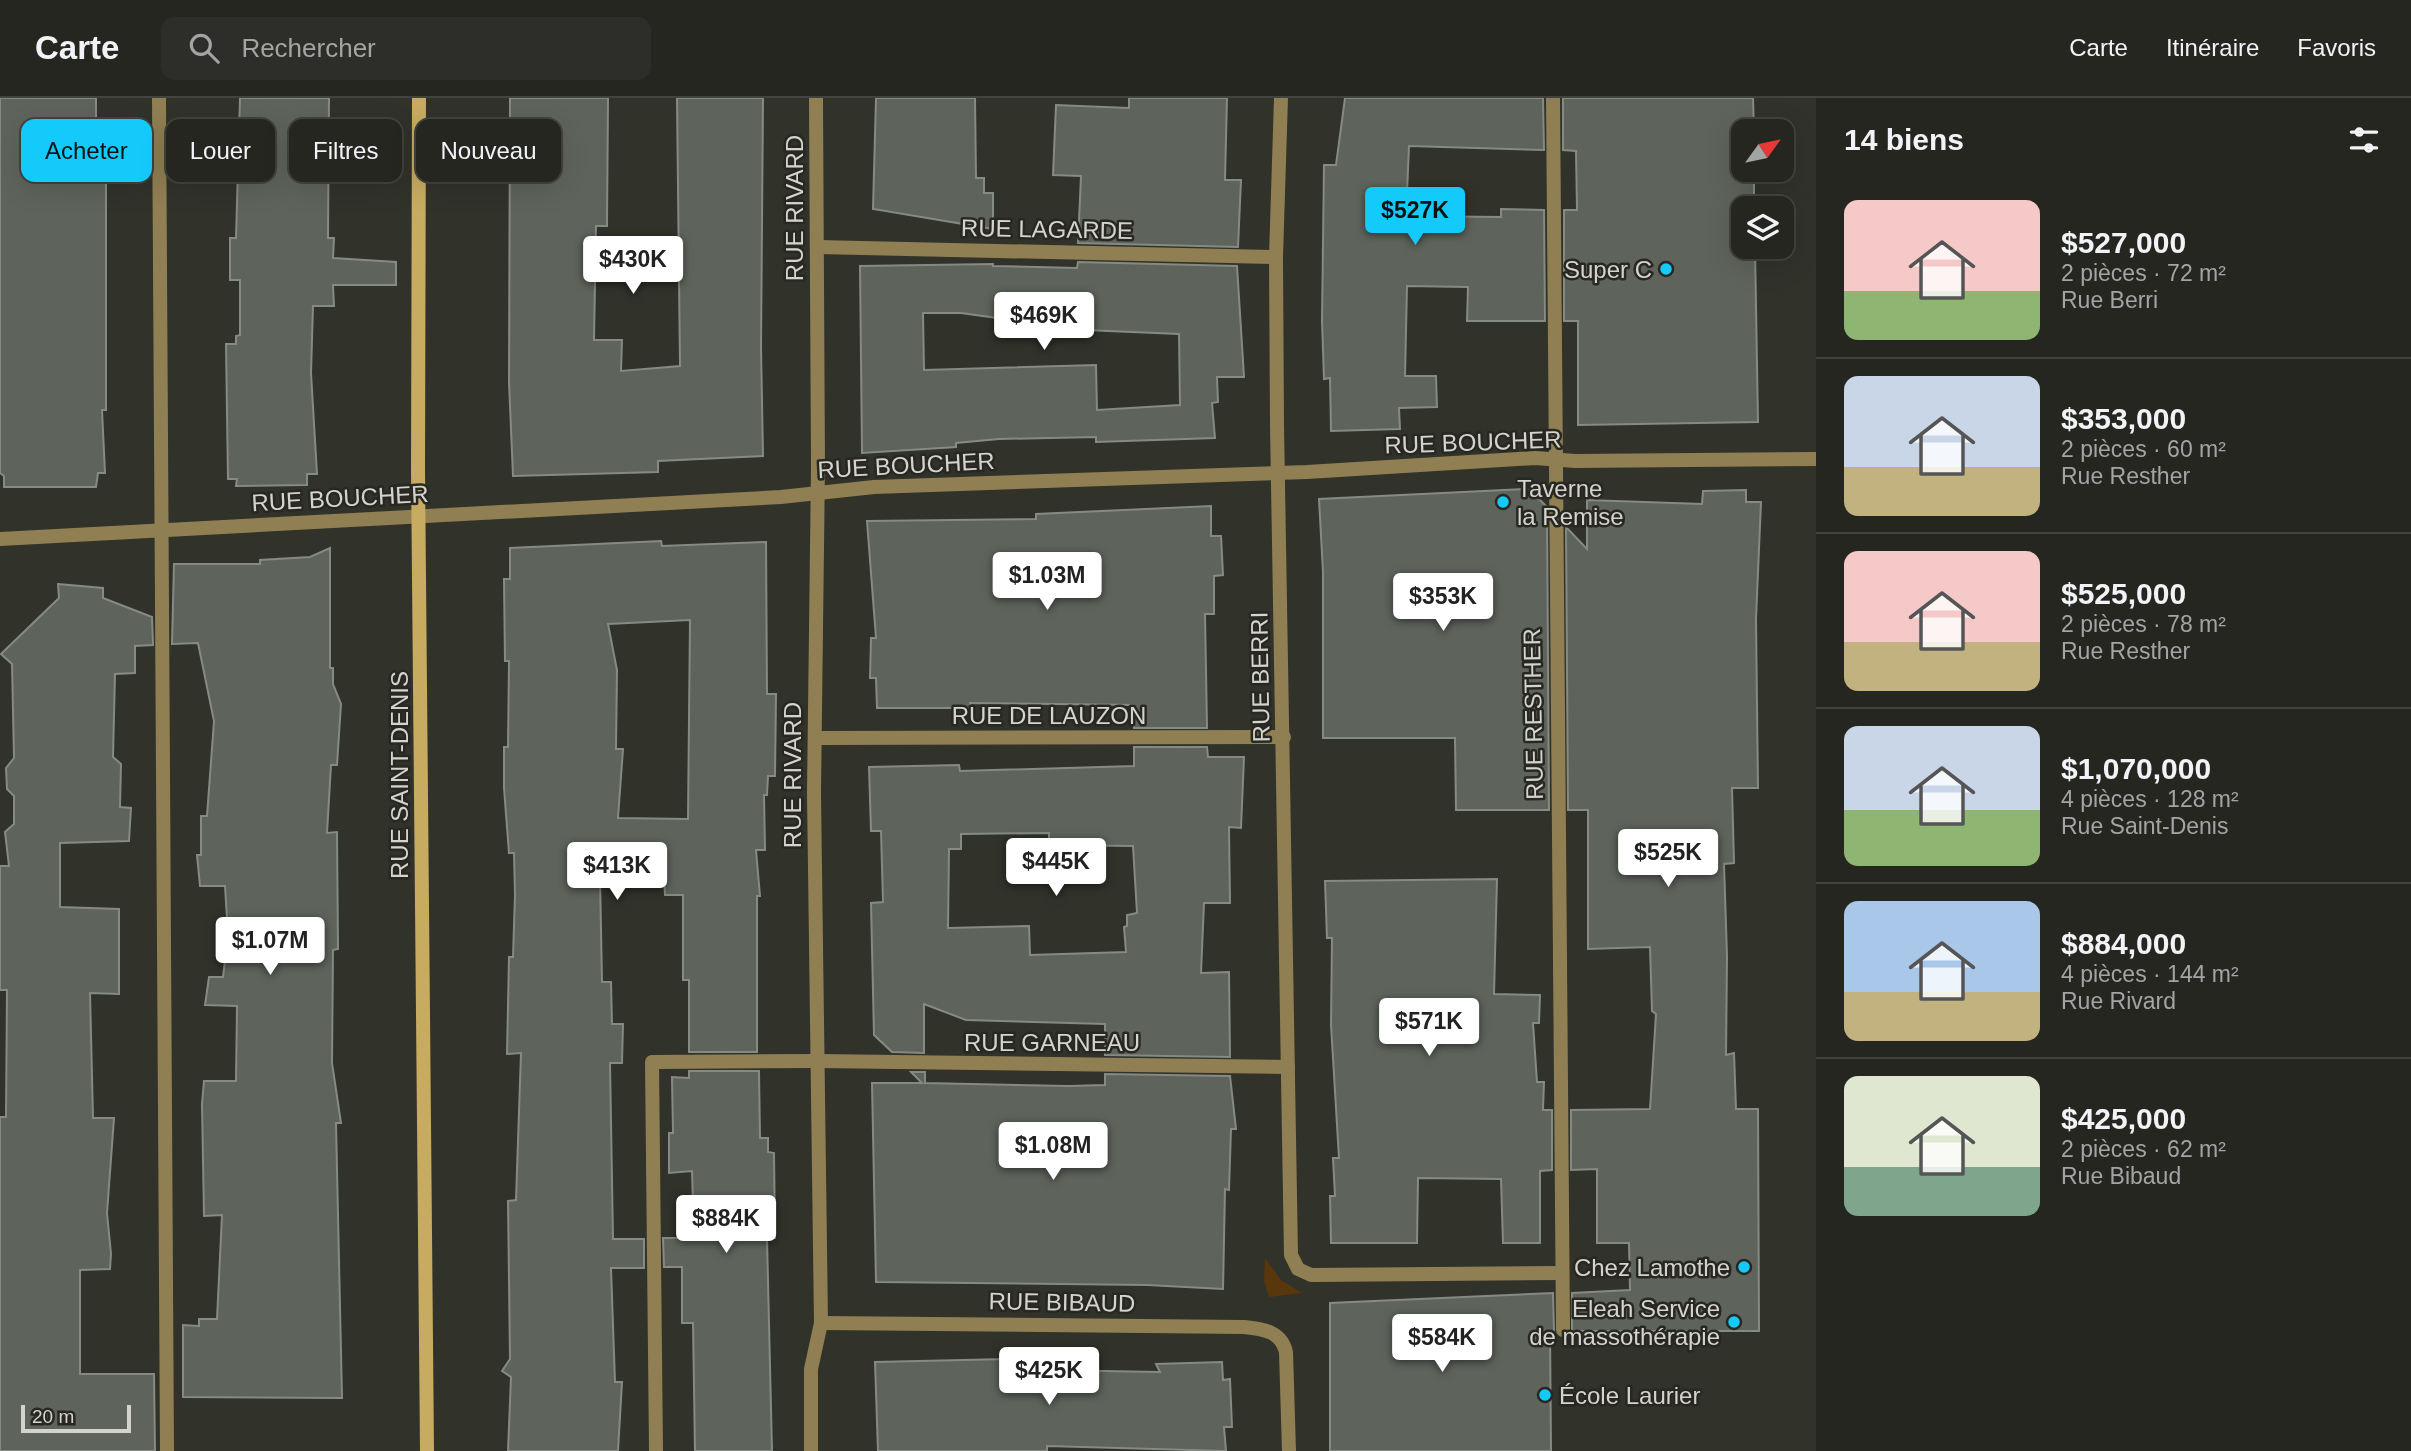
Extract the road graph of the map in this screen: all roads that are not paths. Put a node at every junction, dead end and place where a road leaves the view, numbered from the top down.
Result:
1 (159, 98) edge
2 (419, 98) edge
3 (816, 98) edge
4 (1281, 98) edge
5 (1553, 98) edge
6 (817, 247) junction
7 (1276, 257) junction
8 (1555, 459) junction
9 (1816, 459) edge
10 (1278, 473) junction
11 (817, 493) junction
12 (419, 516) junction
13 (160, 530) junction
14 (0, 539) edge
15 (1284, 737) junction
16 (815, 738) junction
17 (816, 1061) junction
18 (1288, 1067) junction
19 (1562, 1273) junction
20 (821, 1323) junction
21 (1563, 1330) dead end
22 (167, 1451) edge
23 (427, 1451) edge
24 (656, 1451) edge
25 (811, 1451) edge
26 (1289, 1451) edge

1 - 13 street
2 - 12 main road, RUE SAINT-DENIS
3 - 6 street, RUE RIVARD
4 - 7 street, RUE BERRI
5 - 8 street, RUE RESTHER
6 - 7 street, RUE LAGARDE
6 - 11 street, RUE RIVARD
7 - 10 street, RUE BERRI
8 - 9 street, RUE BOUCHER
8 - 10 street, RUE BOUCHER
8 - 19 street, RUE RESTHER
10 - 11 street, RUE BOUCHER
10 - 15 street, RUE BERRI
11 - 12 street, RUE BOUCHER
11 - 16 street, RUE RIVARD
12 - 13 street, RUE BOUCHER
12 - 23 main road, RUE SAINT-DENIS
13 - 14 street, RUE BOUCHER
13 - 22 street
15 - 16 street, RUE DE LAUZON
15 - 18 street, RUE BERRI
16 - 17 street, RUE RIVARD
17 - 18 street, RUE GARNEAU
17 - 20 street, RUE RIVARD
17 - 24 street, RUE GARNEAU
18 - 19 street, RUE BERRI
19 - 21 street, RUE RESTHER
20 - 25 street, RUE RIVARD
20 - 26 street, RUE BIBAUD

